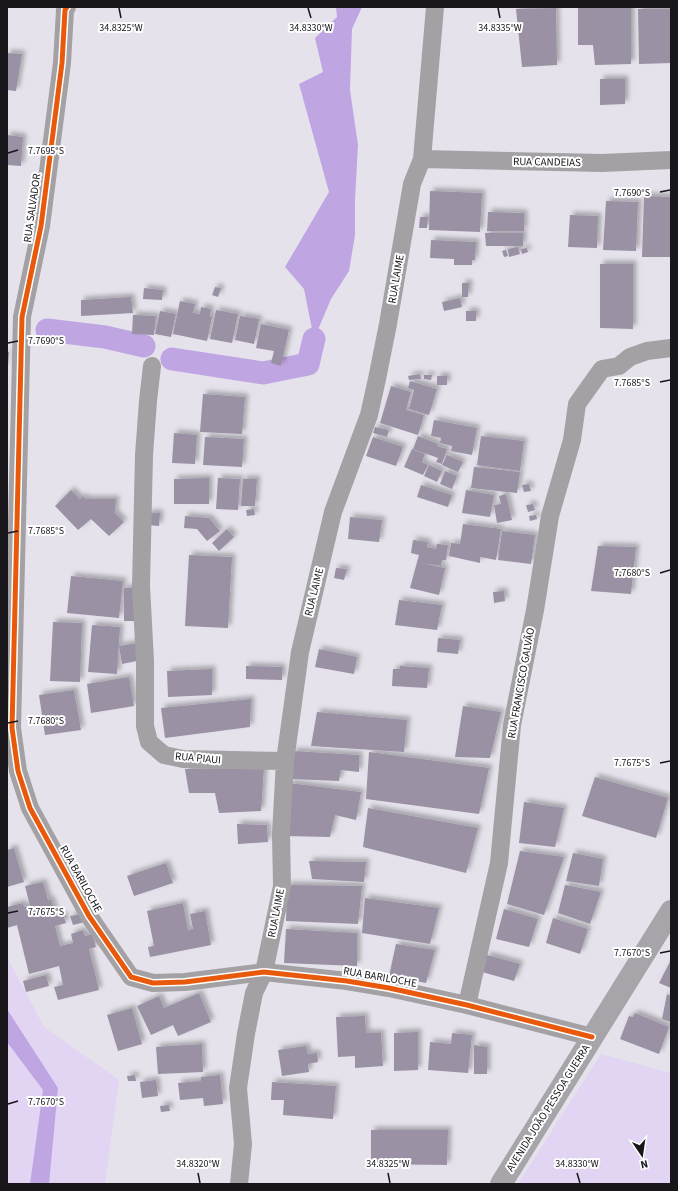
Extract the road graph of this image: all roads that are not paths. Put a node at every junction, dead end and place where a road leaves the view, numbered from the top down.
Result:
1 (67, 7) edge
2 (435, 7) edge
3 (422, 159) junction
4 (671, 160) edge
5 (15, 315) edge
6 (671, 348) edge
7 (152, 366) dead end
8 (285, 761) junction
9 (671, 911) edge
10 (264, 972) junction
11 (467, 1005) junction
12 (592, 1037) junction
13 (239, 1184) edge
14 (501, 1184) edge

1 - 5 street, RUA SALVADOR
2 - 3 street, RUA LAIME
3 - 4 street, RUA CANDEIAS
3 - 8 street, RUA LAIME
5 - 10 street, RUA BARILOCHE
6 - 11 street, RUA FRANCISCO GALVÃO
7 - 8 street, RUA PIAUI
8 - 10 street, RUA LAIME
9 - 12 main road, AVENIDA JOÃO PESSOA GUERRA
10 - 11 street, RUA BARILOCHE
10 - 13 street, RUA LAIME
11 - 12 street, RUA BARILOCHE
12 - 14 main road, AVENIDA JOÃO PESSOA GUERRA

